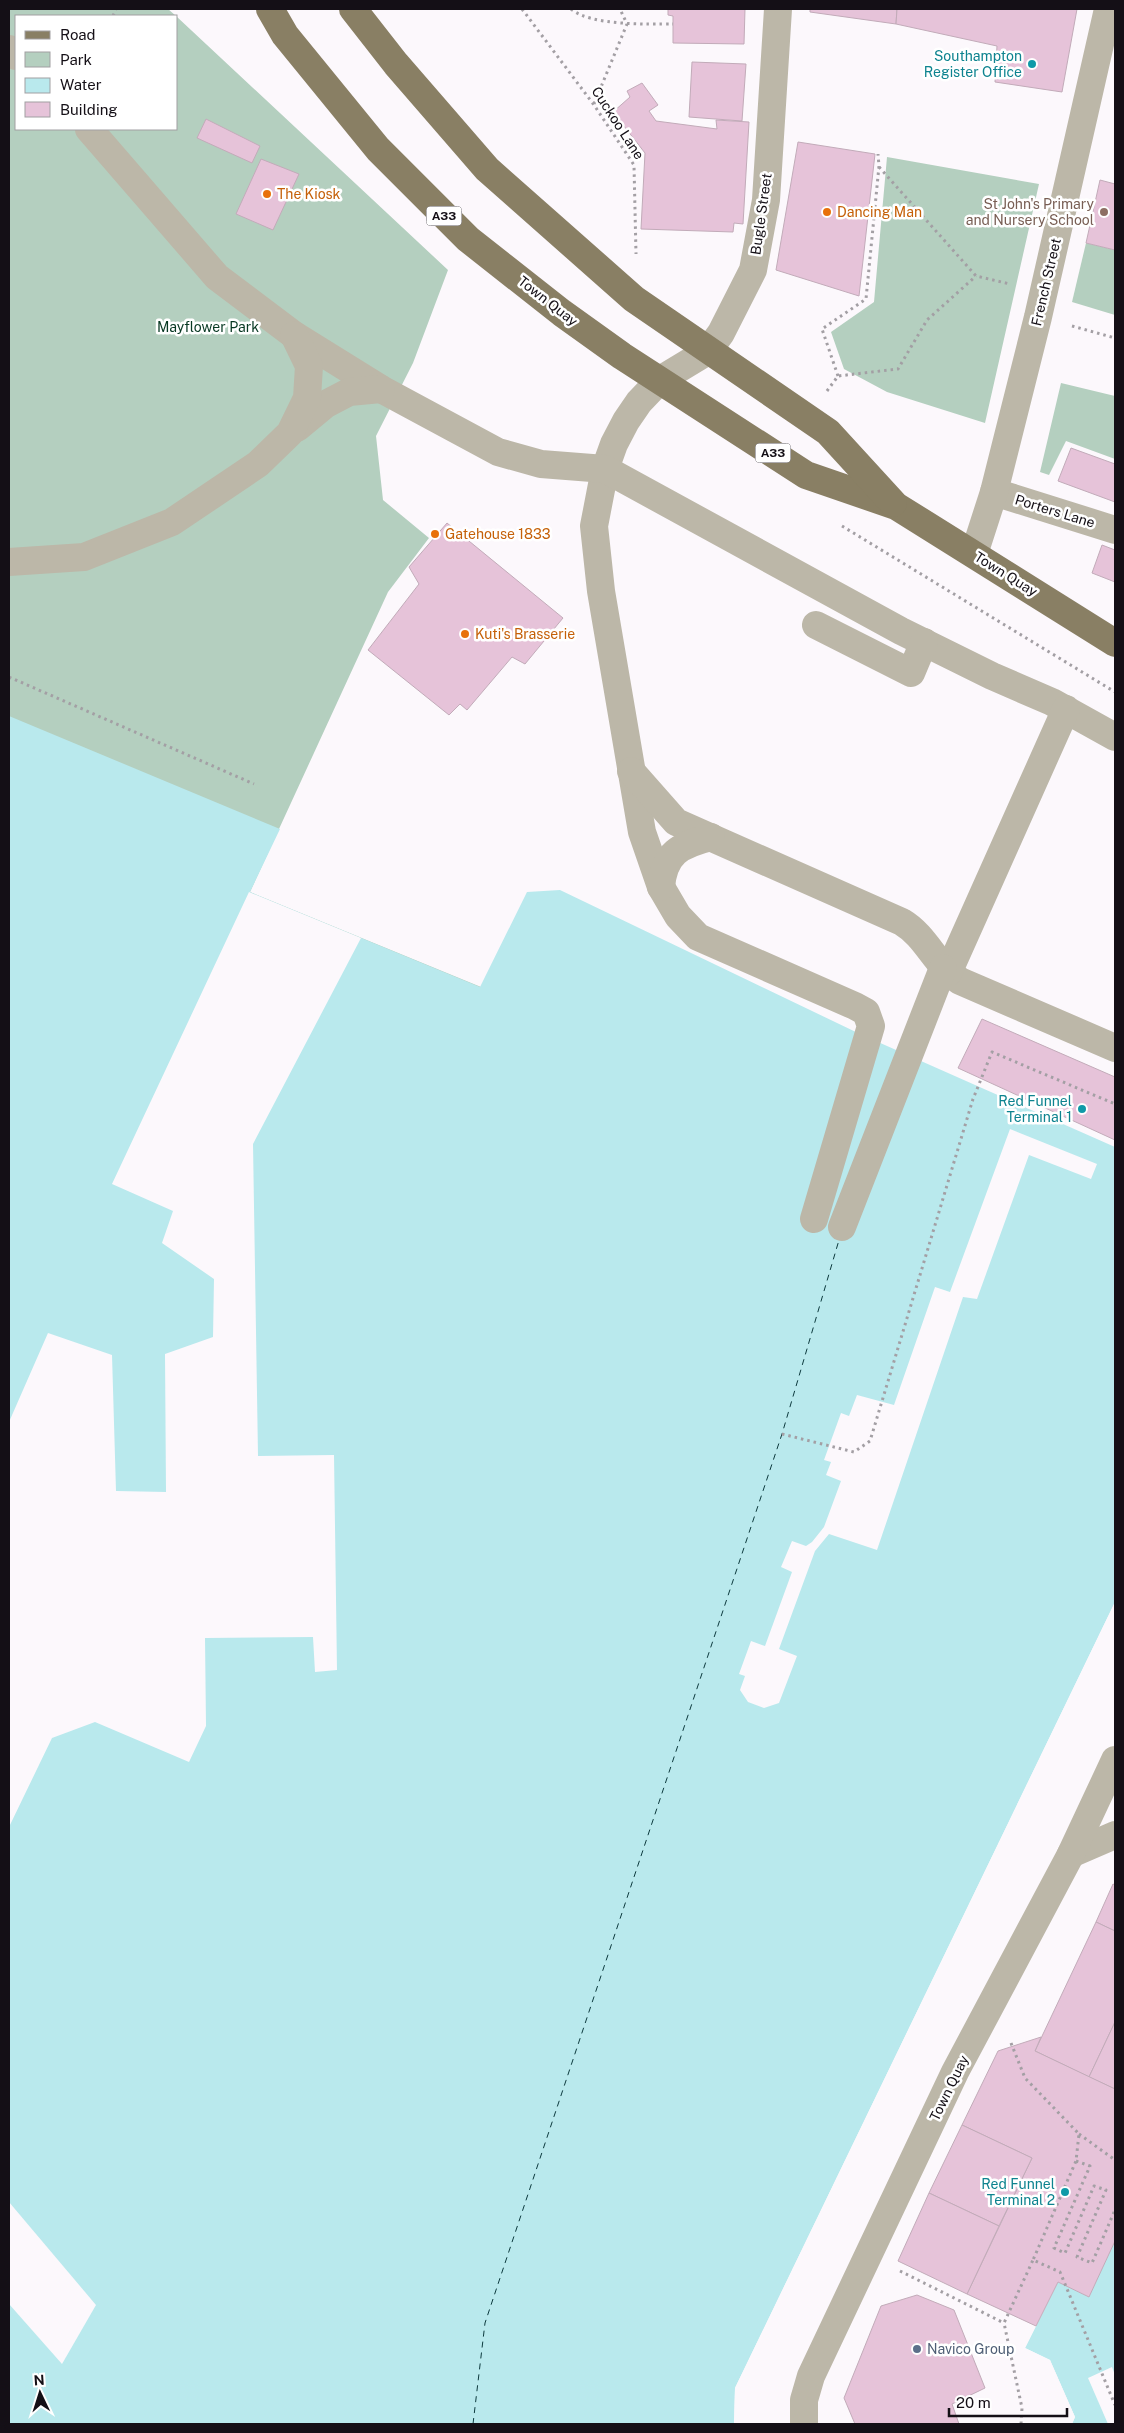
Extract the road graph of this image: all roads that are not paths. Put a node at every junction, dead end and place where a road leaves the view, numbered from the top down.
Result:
1 (270, 9) edge
2 (353, 9) edge
3 (778, 9) edge
4 (1110, 15) edge
5 (90, 130) edge
6 (294, 335) junction
7 (708, 351) junction
8 (660, 380) junction
9 (381, 389) junction
10 (290, 433) junction
11 (605, 469) junction
12 (994, 492) junction
13 (896, 506) junction
14 (1115, 530) edge
15 (974, 554) junction
16 (9, 562) edge
17 (816, 625) dead end
18 (924, 642) junction
19 (1115, 643) edge
20 (1066, 709) junction
21 (1115, 737) edge
22 (631, 771) junction
23 (711, 837) junction
24 (661, 887) junction
25 (945, 971) junction
26 (1115, 1048) edge
27 (814, 1220) dead end
28 (842, 1227) dead end
29 (1115, 1760) edge
30 (1115, 1835) edge
31 (1071, 1854) junction
32 (804, 2424) edge

1 - 8 main road, Town Quay / A33
2 - 7 main road, Town Quay / A33
3 - 7 street, Bugle Street
4 - 12 street, French Street
5 - 6 street
6 - 9 street
6 - 10 street
7 - 8 street, Bugle Street
7 - 13 main road, Town Quay / A33
8 - 11 street, Bugle Street
8 - 13 main road, Town Quay / A33
9 - 10 street
9 - 11 street
10 - 16 street
11 - 18 street
11 - 22 street, Bugle Street
12 - 14 street, Porters Lane
12 - 15 street, French Street
13 - 15 main road, Town Quay / A33
15 - 19 main road, Town Quay / A33
17 - 18 street
18 - 20 street
20 - 21 street
20 - 25 street
22 - 23 street
22 - 24 street, Bugle Street
23 - 24 street
23 - 25 street
24 - 27 street, Bugle Street
25 - 26 street
25 - 28 street
29 - 31 street, Town Quay
30 - 31 street
31 - 32 street, Town Quay

